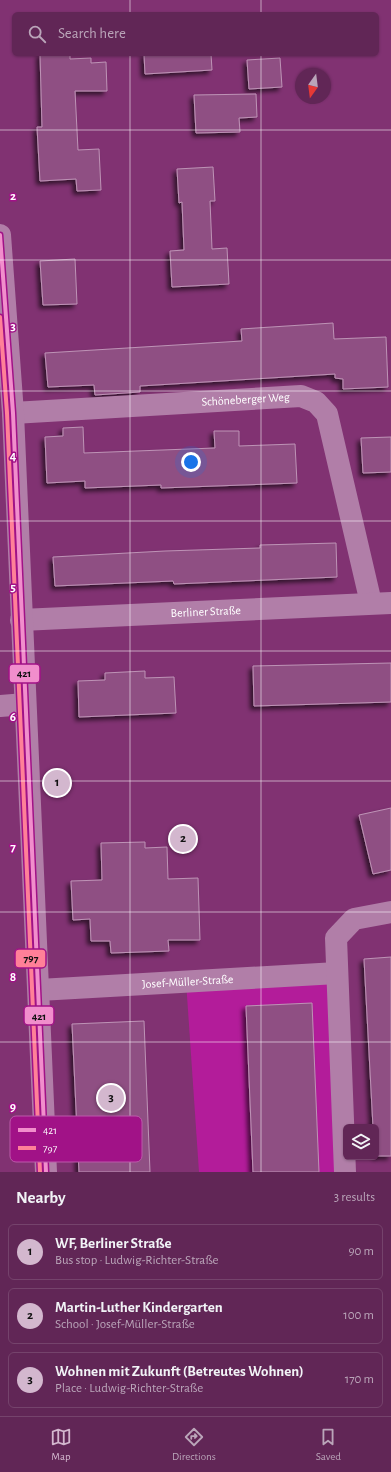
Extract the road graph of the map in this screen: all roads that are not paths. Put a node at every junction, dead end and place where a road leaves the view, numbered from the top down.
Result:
1 (0, 236) edge
2 (13, 413) junction
3 (381, 603) edge
4 (21, 620) junction
5 (25, 704) junction
6 (0, 706) edge
7 (391, 912) edge
8 (337, 973) junction
9 (39, 990) junction
10 (44, 1116) edge
11 (46, 1162) edge
12 (46, 1172) edge
13 (345, 1172) edge

1 - 2 street
2 - 3 street, Schöneberger Weg
2 - 4 street
3 - 4 street, Berliner Straße
4 - 5 street
5 - 6 street
5 - 9 street
7 - 8 street
8 - 9 street, Josef-Müller-Straße
8 - 13 street
9 - 10 street
11 - 12 street

